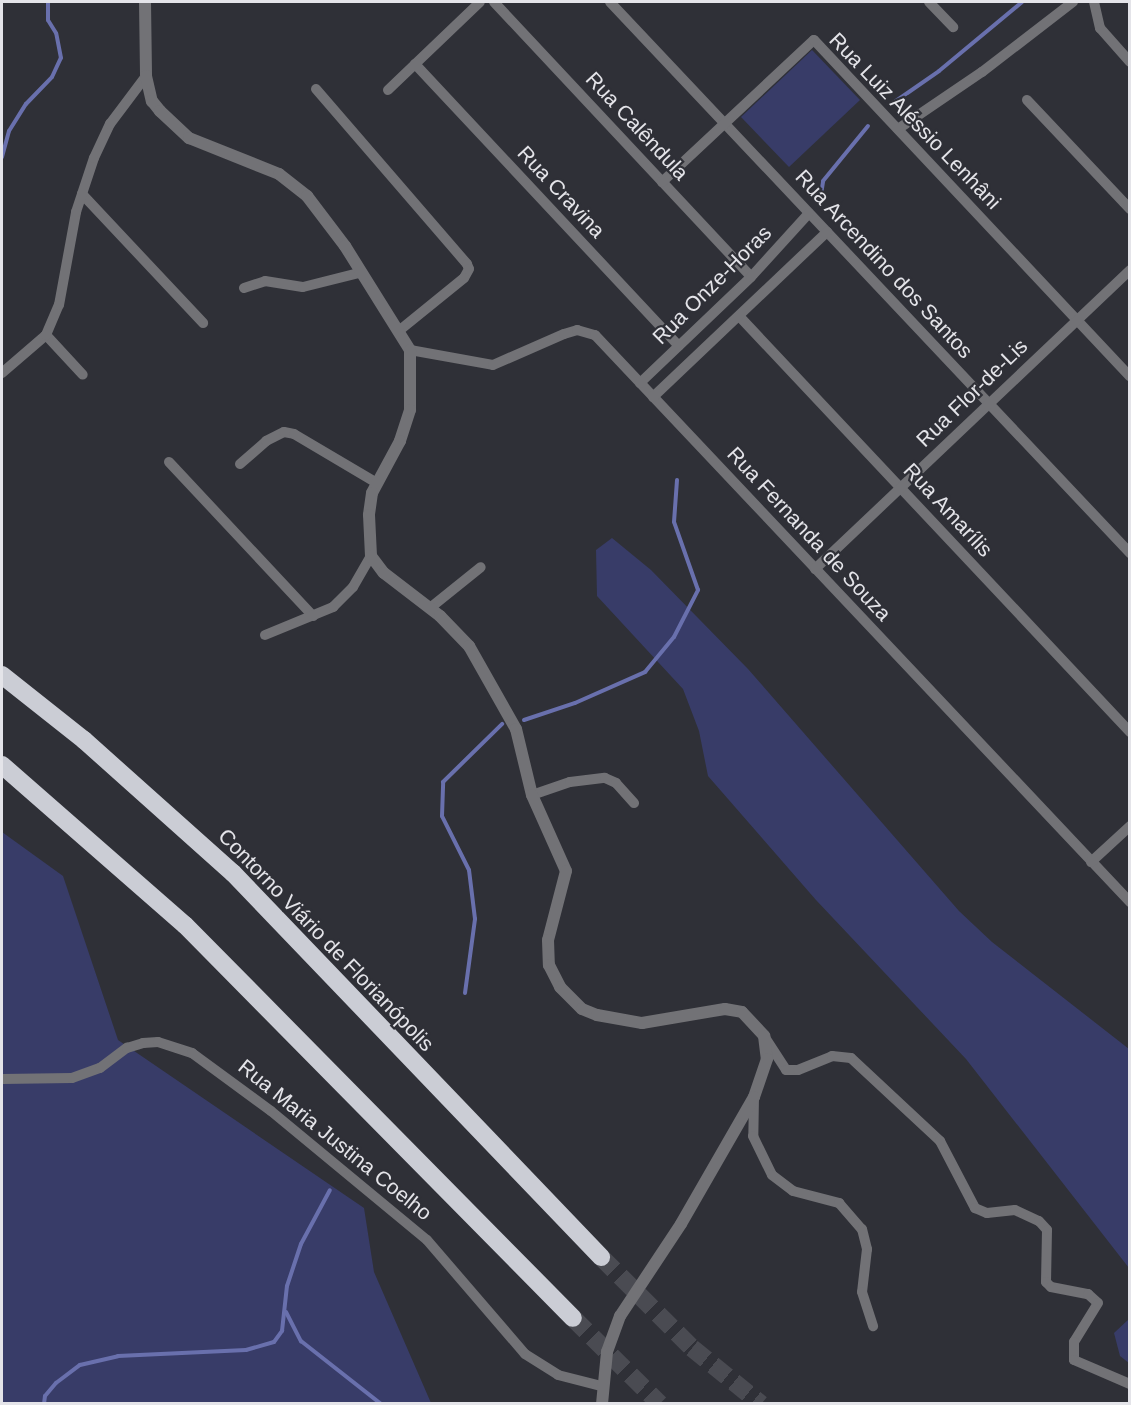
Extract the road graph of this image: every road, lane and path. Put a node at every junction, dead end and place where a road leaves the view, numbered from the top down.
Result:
1 (146, 2) edge
2 (480, 2) edge
3 (494, 2) edge
4 (610, 2) edge
5 (929, 2) edge
6 (1073, 2) edge
7 (1094, 2) edge
8 (953, 27) dead end
9 (1130, 62) edge
10 (415, 64) junction
11 (146, 76) junction
12 (316, 89) dead end
13 (388, 90) dead end
14 (1028, 100) dead end
15 (725, 123) junction
16 (898, 129) junction
17 (662, 182) junction
18 (81, 194) junction
19 (1130, 209) edge
20 (809, 213) junction
21 (827, 232) junction
22 (1130, 270) edge
23 (359, 273) junction
24 (751, 277) junction
25 (244, 288) dead end
26 (738, 316) junction
27 (1077, 320) junction
28 (203, 322) dead end
29 (400, 330) junction
30 (46, 335) junction
31 (679, 346) junction
32 (410, 350) junction
33 (4, 368) edge
34 (83, 375) dead end
35 (1130, 376) edge
36 (640, 383) junction
37 (653, 397) junction
38 (989, 404) junction
39 (169, 462) dead end
40 (240, 464) dead end
41 (377, 483) junction
42 (900, 488) junction
43 (1130, 553) edge
44 (371, 556) junction
45 (481, 567) dead end
46 (815, 569) junction
47 (430, 608) junction
48 (313, 616) junction
49 (265, 635) dead end
50 (2, 675) edge
51 (1130, 732) edge
52 (2, 765) edge
53 (532, 795) junction
54 (634, 803) dead end
55 (1130, 826) edge
56 (1091, 862) junction
57 (1130, 902) edge
58 (764, 1036) junction
59 (2, 1079) edge
60 (754, 1097) junction
61 (601, 1257) tunnel mouth
62 (573, 1318) tunnel mouth
63 (873, 1326) dead end
64 (1130, 1384) edge
65 (601, 1386) junction
66 (602, 1404) edge

1 - 11 street
2 - 10 street
3 - 17 street, Rua Calêndula
4 - 15 street, Rua Arcendino dos Santos
5 - 8 street
6 - 16 street
7 - 9 street
10 - 13 street
10 - 31 street, Rua Cravina
11 - 18 street
11 - 23 street
12 - 29 street
14 - 19 street
15 - 16 street, Rua Luiz Aléssio Lenhâni
15 - 17 street, Rua Luiz Aléssio Lenhâni
15 - 20 street, Rua Arcendino dos Santos
16 - 27 street, Rua Luiz Aléssio Lenhâni
17 - 24 street, Rua Calêndula
18 - 28 street
18 - 30 street
20 - 21 street, Rua Arcendino dos Santos
20 - 24 street, Rua Onze-Horas
21 - 26 street, Rua Onze-Horas
21 - 38 street, Rua Arcendino dos Santos
22 - 27 street, Rua Flor-de-Lis
23 - 25 street
23 - 29 street
24 - 31 street, Rua Onze-Horas
26 - 37 street, Rua Onze-Horas
26 - 42 street, Rua Amarílis
27 - 35 street, Rua Luiz Aléssio Lenhâni
27 - 38 street, Rua Flor-de-Lis
29 - 32 street
30 - 33 street
30 - 34 street
31 - 36 street, Rua Onze-Horas
32 - 36 street, Rua Fernanda de Souza
32 - 41 street
36 - 37 street, Rua Fernanda de Souza
37 - 46 street, Rua Fernanda de Souza
38 - 42 street, Rua Flor-de-Lis
38 - 43 street, Rua Arcendino dos Santos
39 - 48 street
40 - 41 street
41 - 44 street
42 - 46 street, Rua Flor-de-Lis
42 - 51 street, Rua Amarílis
44 - 47 street
44 - 48 street
45 - 47 street
46 - 56 street, Rua Fernanda de Souza
47 - 53 street
48 - 49 street
50 - 61 highway, Contorno Viário de Florianópolis
52 - 62 highway
53 - 54 street
53 - 58 street
55 - 56 street
56 - 57 street, Rua Fernanda de Souza
58 - 60 street
58 - 64 street
59 - 65 street, Rua Maria Justina Coelho
60 - 63 street
60 - 65 street
65 - 66 street

